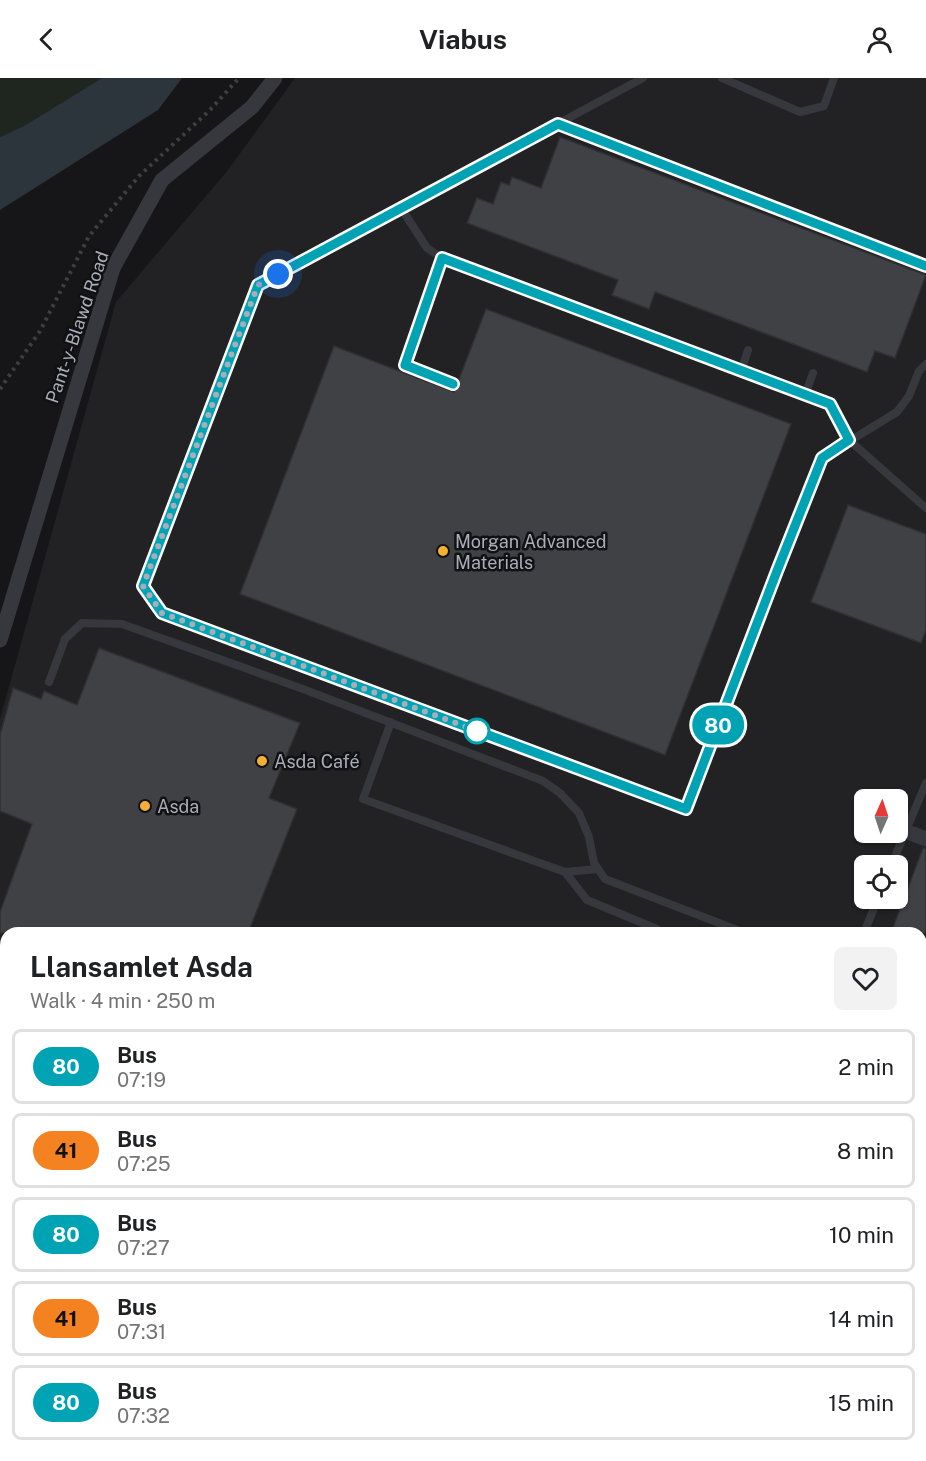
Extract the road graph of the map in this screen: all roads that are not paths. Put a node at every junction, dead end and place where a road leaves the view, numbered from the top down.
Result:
1 (275, 78) edge
2 (643, 78) edge
3 (723, 78) edge
4 (834, 78) edge
5 (558, 124) junction
6 (401, 208) junction
7 (442, 258) junction
8 (926, 266) edge
9 (748, 350) dead end
10 (926, 364) edge
11 (741, 371) junction
12 (813, 373) dead end
13 (453, 384) dead end
14 (805, 395) junction
15 (849, 440) junction
16 (926, 508) edge
17 (0, 640) edge
18 (49, 682) dead end
19 (391, 723) junction
20 (926, 783) edge
21 (908, 824) edge
22 (908, 832) edge
23 (926, 839) edge
24 (598, 869) junction
25 (565, 872) junction
26 (874, 909) edge
27 (652, 927) edge
28 (729, 927) edge
29 (866, 927) edge

1 - 17 street, Pant-y-Blawd Road
2 - 5 lane
3 - 4 lane
5 - 6 lane
5 - 8 lane
6 - 7 lane
6 - 15 lane
7 - 11 lane
7 - 13 lane
9 - 11 lane
10 - 15 lane
11 - 14 lane
12 - 14 lane
14 - 15 lane
15 - 16 lane
18 - 19 lane
19 - 24 lane
19 - 25 lane
20 - 21 lane
22 - 23 street
24 - 25 lane
24 - 28 lane
25 - 27 lane
26 - 29 lane

